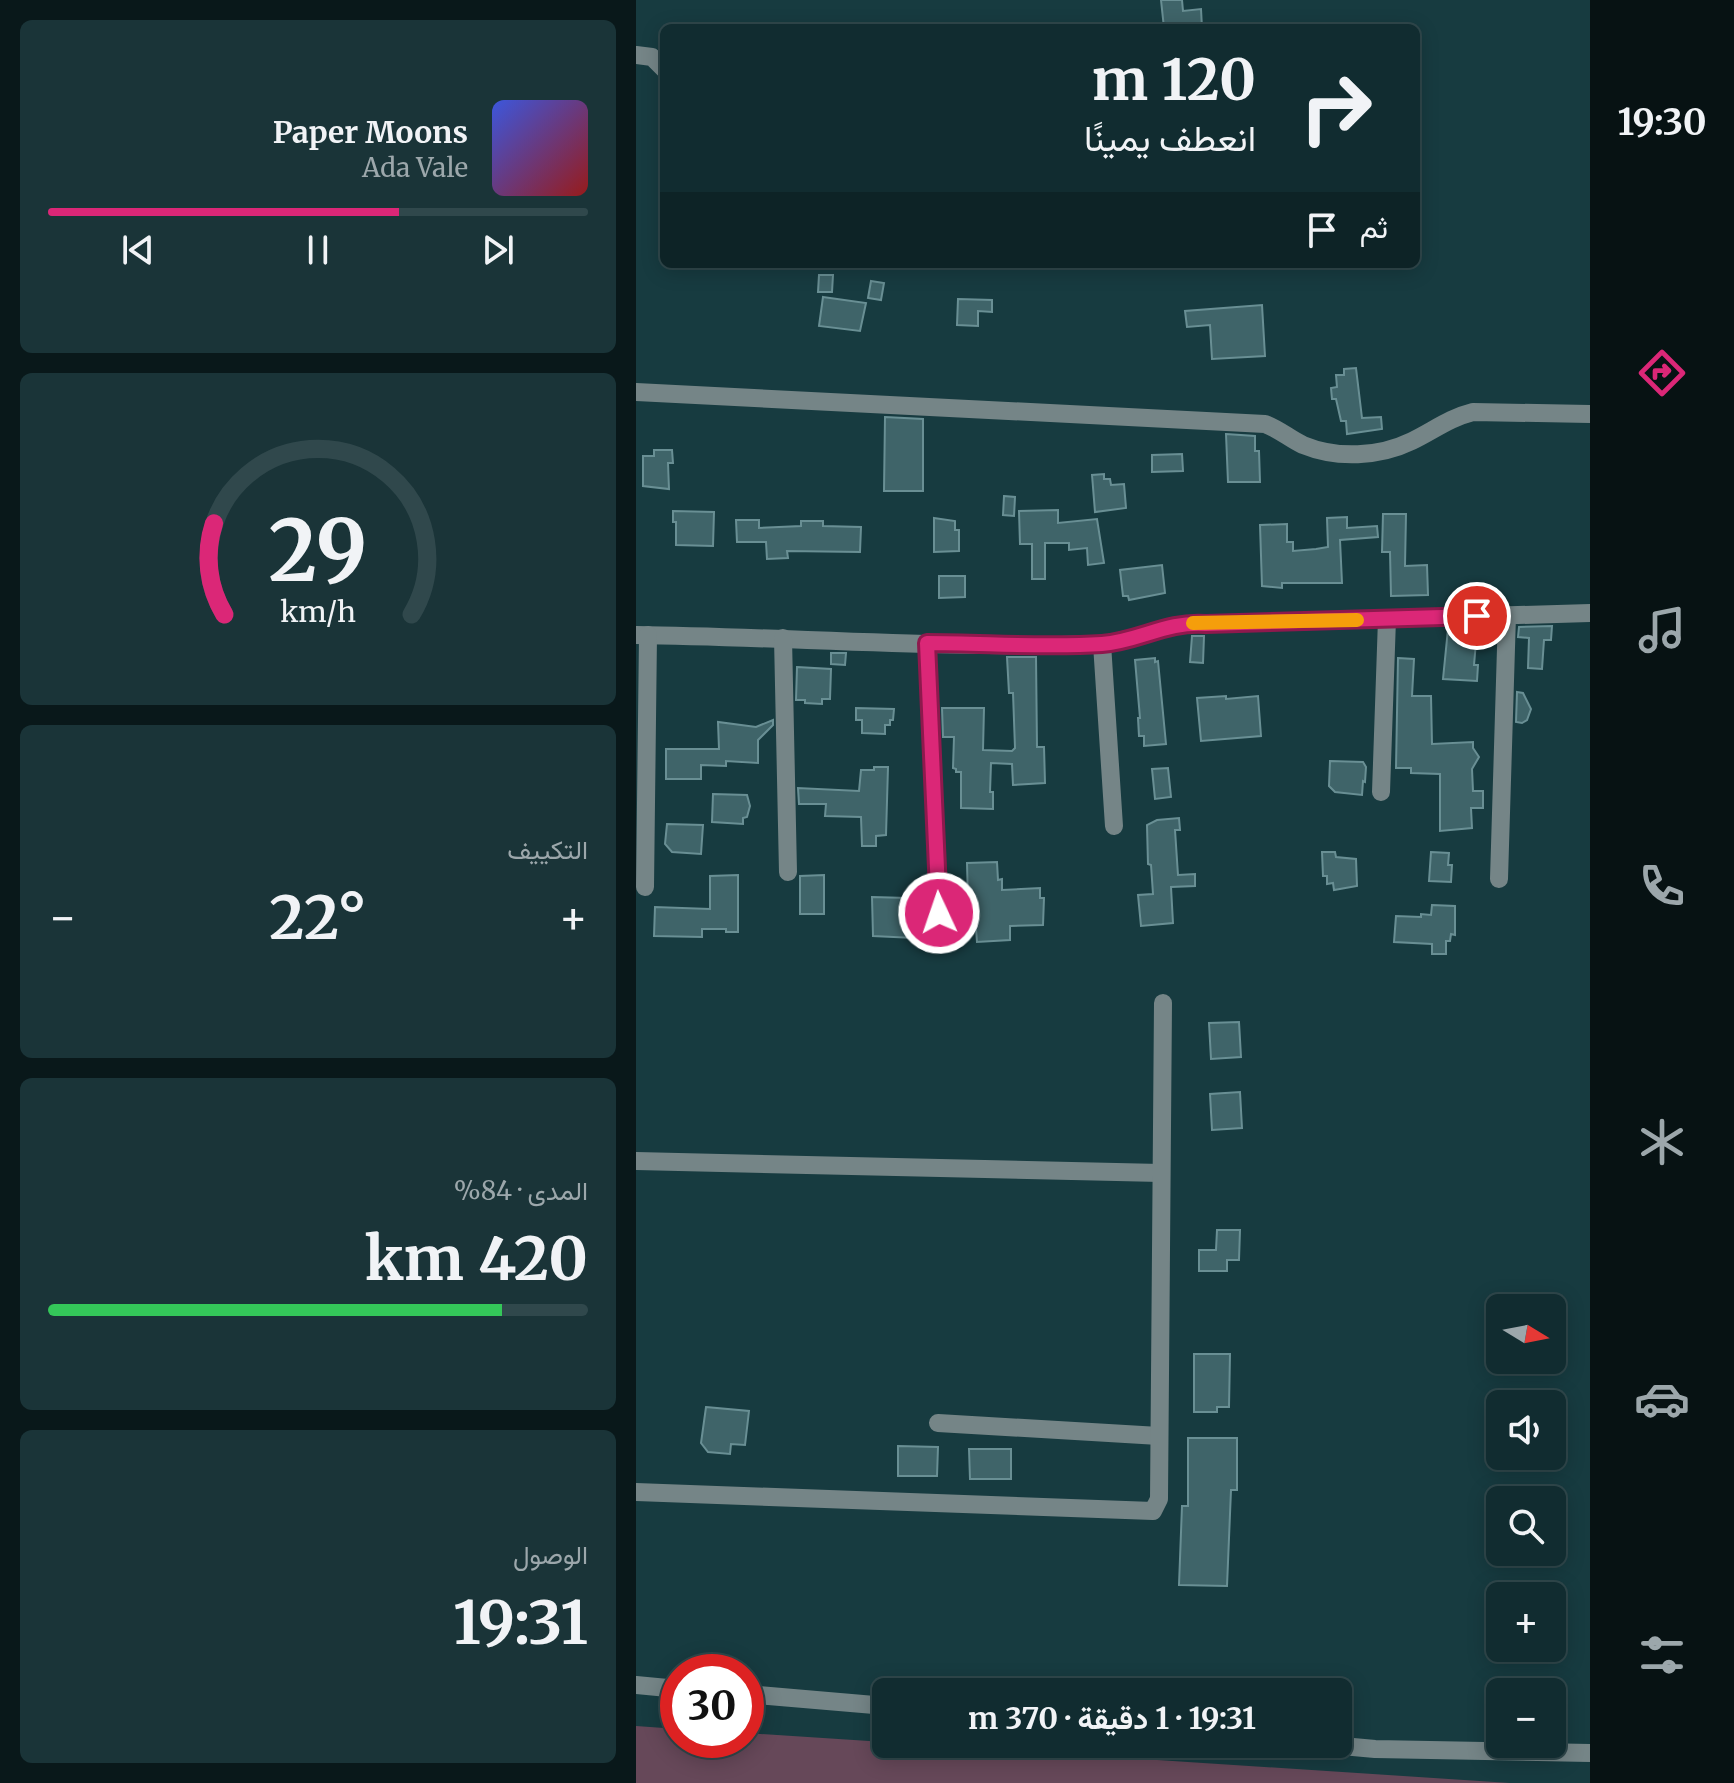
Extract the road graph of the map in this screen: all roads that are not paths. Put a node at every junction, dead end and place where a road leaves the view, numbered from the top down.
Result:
1 (636, 55) edge
2 (660, 65) edge
3 (636, 392) edge
4 (1590, 414) edge
5 (1590, 613) edge
6 (1507, 615) junction
7 (1387, 619) junction
8 (642, 635) edge
9 (783, 638) junction
10 (927, 643) junction
11 (1102, 644) junction
12 (1381, 792) dead end
13 (1114, 826) dead end
14 (788, 872) dead end
15 (1499, 879) dead end
16 (645, 887) dead end
17 (939, 913) dead end
18 (1163, 1003) dead end
19 (636, 1161) edge
20 (1161, 1173) junction
21 (938, 1423) dead end
22 (1159, 1436) junction
23 (636, 1492) edge
24 (636, 1685) edge
25 (660, 1687) edge
26 (764, 1696) edge
27 (872, 1705) edge
28 (1352, 1747) edge
29 (1590, 1753) edge

1 - 2 street
3 - 4 street
5 - 6 street
6 - 7 street
6 - 15 street
7 - 11 street
7 - 12 street
8 - 9 street
8 - 16 street
9 - 10 street
9 - 14 street
10 - 11 street
10 - 17 street
11 - 13 street
18 - 20 street
19 - 20 street
20 - 22 street
21 - 22 street
22 - 23 street
24 - 25 street
26 - 27 street
28 - 29 street

